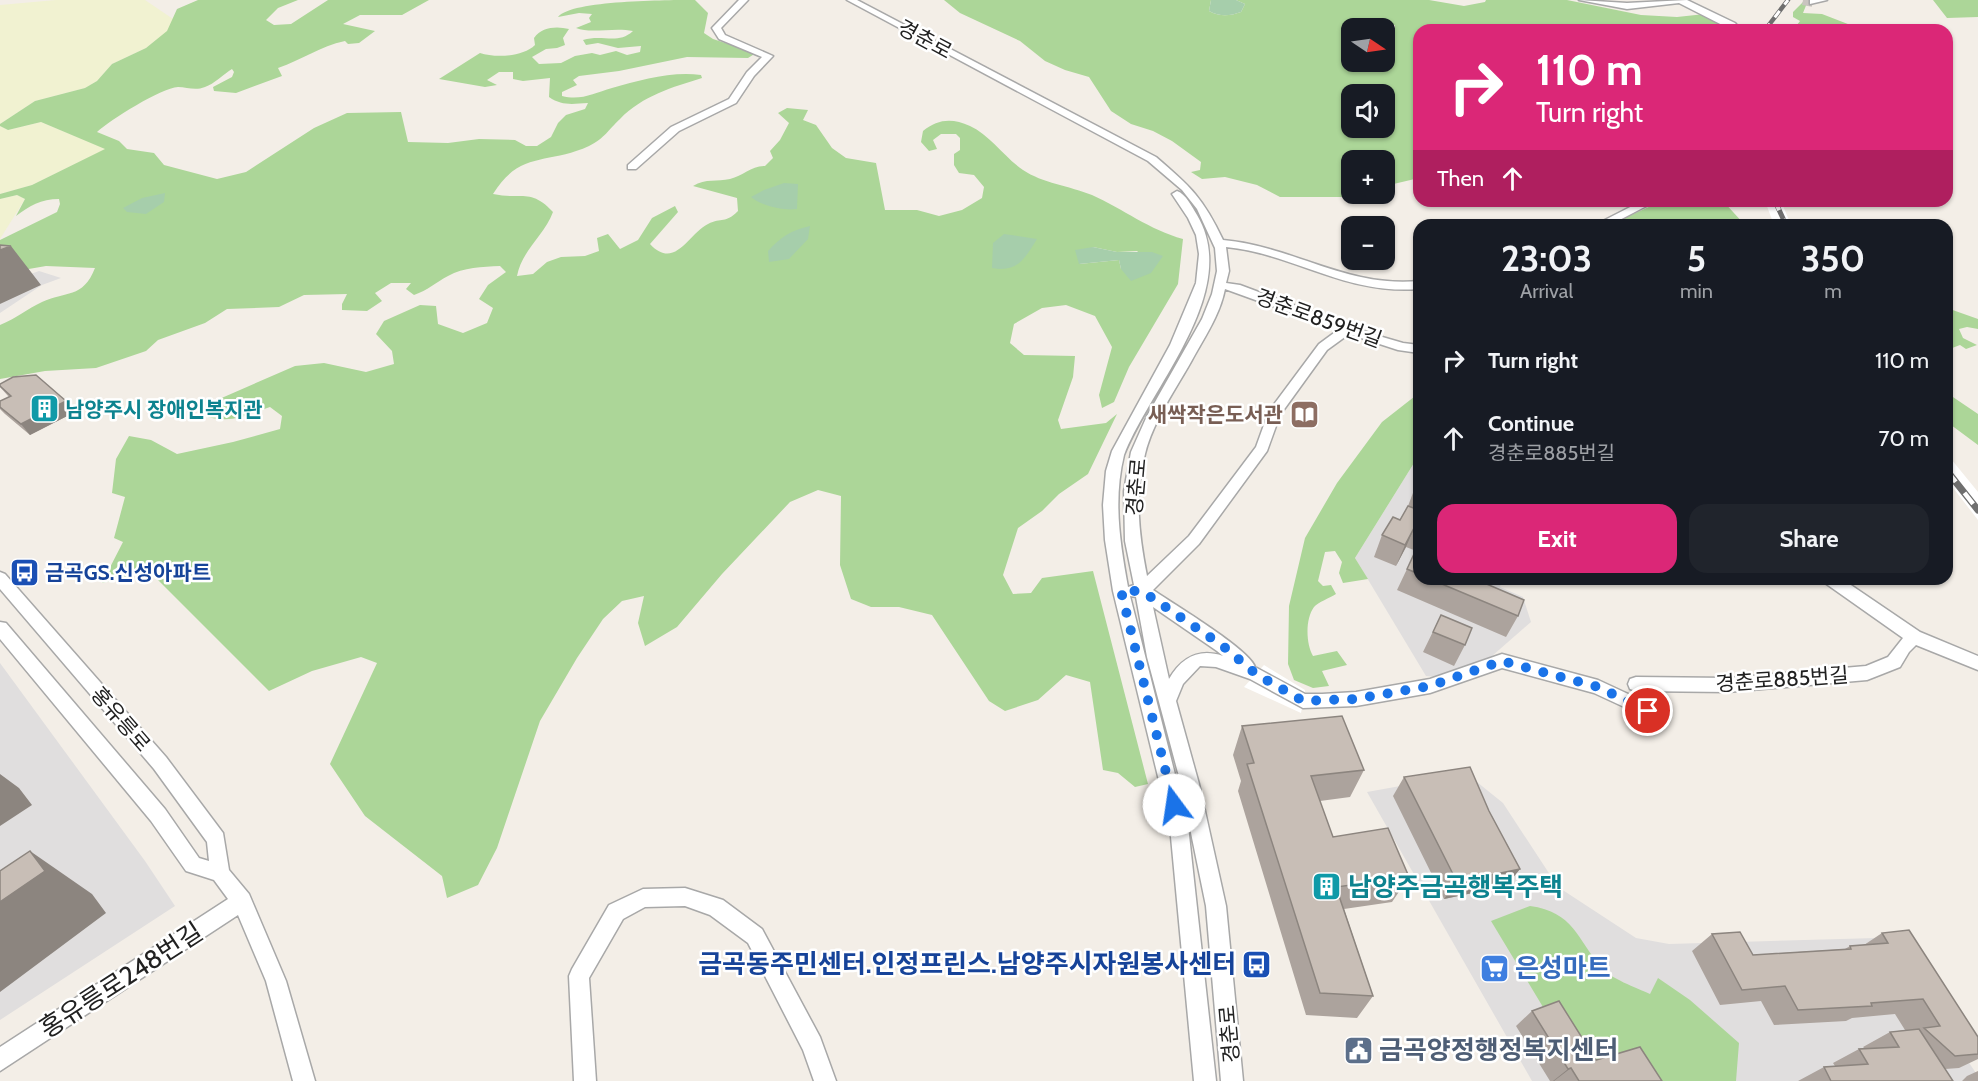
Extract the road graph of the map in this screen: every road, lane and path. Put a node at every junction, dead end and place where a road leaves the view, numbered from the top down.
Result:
1 (744, 0) edge
2 (840, 0) edge
3 (851, 0) edge
4 (1583, 0) edge
5 (1823, 0) edge
6 (1682, 1) edge
7 (1813, 2) dead end
8 (1726, 24) edge
9 (632, 167) dead end
10 (1638, 207) edge
11 (1613, 219) edge
12 (1219, 243) junction
13 (1220, 285) junction
14 (1413, 285) edge
15 (1348, 329) junction
16 (1413, 348) edge
17 (0, 578) edge
18 (1839, 585) edge
19 (1121, 591) junction
20 (1142, 591) junction
21 (0, 628) edge
22 (1914, 637) junction
23 (1978, 663) edge
24 (1256, 674) junction
25 (1636, 684) dead end
26 (1167, 701) junction
27 (1648, 711) dead end
28 (220, 873) junction
29 (242, 901) junction
30 (0, 1060) edge
31 (304, 1081) edge
32 (585, 1081) edge
33 (825, 1081) edge
34 (1204, 1081) edge
35 (1232, 1081) edge

1 - 9 street
2 - 19 street, 경춘로
3 - 12 street, 경춘로
4 - 6 street
5 - 7 street
6 - 8 street
10 - 11 street
12 - 13 street, 경춘로
12 - 14 street
13 - 15 street, 경춘로859번길
13 - 20 street, 경춘로
15 - 16 street, 경춘로859번길
15 - 20 street
17 - 28 street, 홍유릉로
18 - 22 street
19 - 20 street
19 - 34 street, 경춘로
20 - 24 street
20 - 26 street, 경춘로
21 - 28 street, 홍유릉로
22 - 23 street
22 - 25 street, 경춘로885번길
24 - 26 street
24 - 27 street
26 - 35 street, 경춘로
28 - 29 street
29 - 30 street, 홍유릉로248번길
29 - 31 street
32 - 33 street

